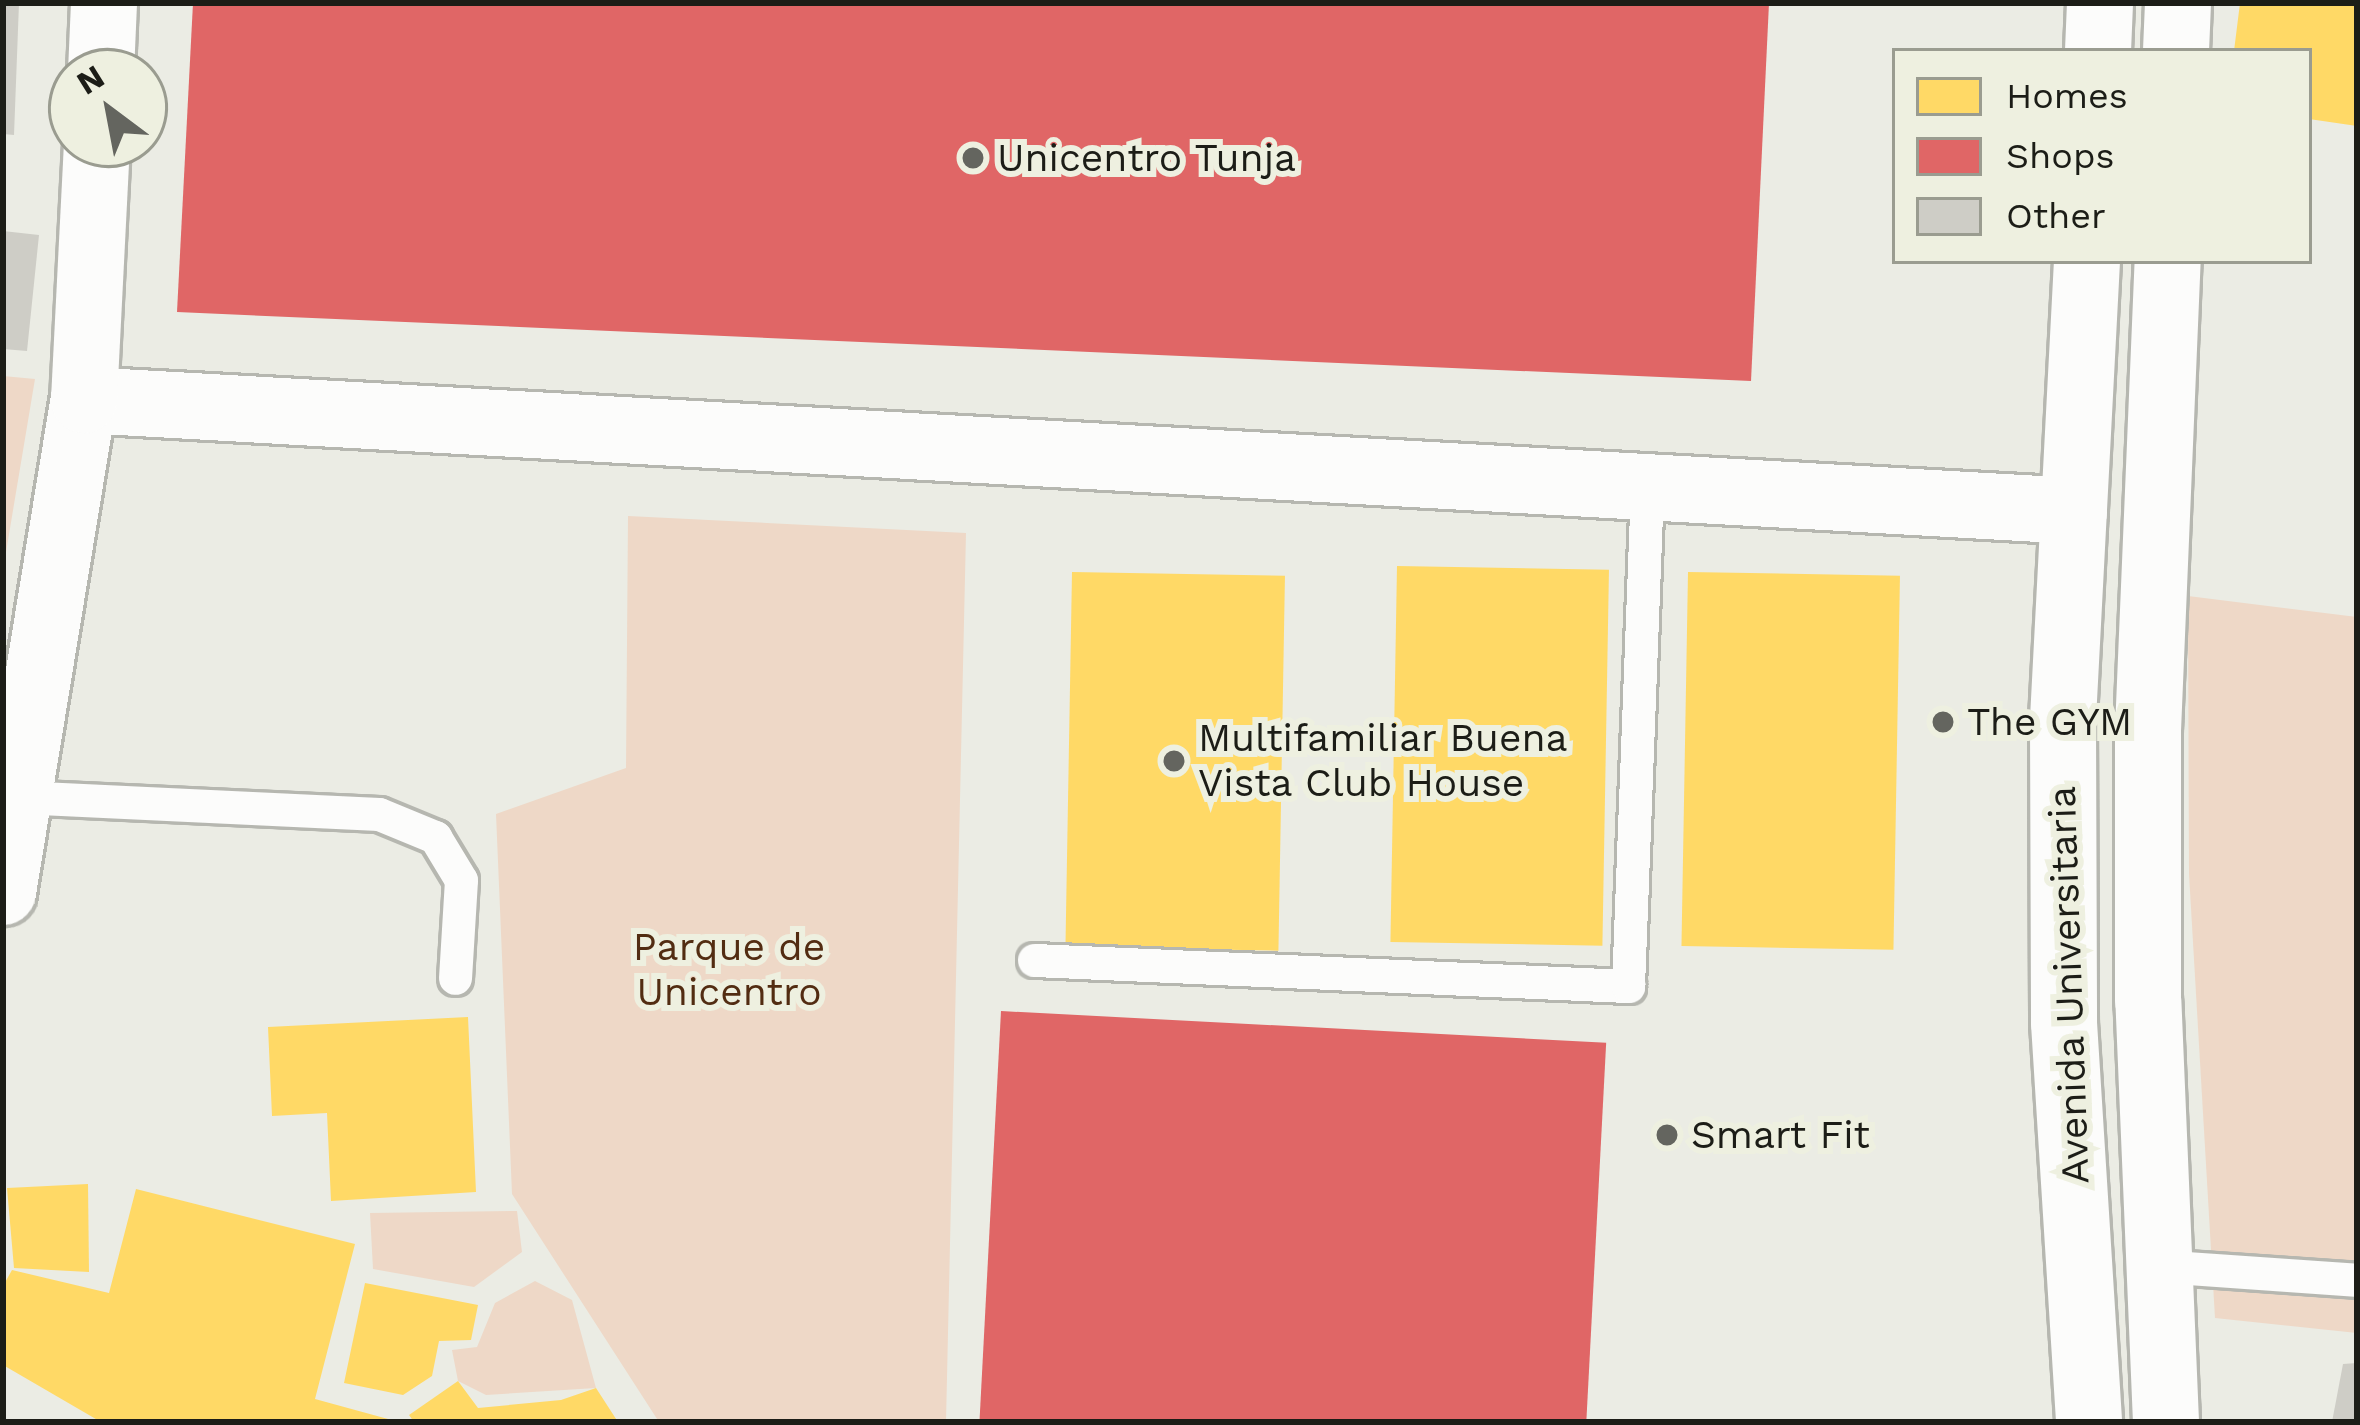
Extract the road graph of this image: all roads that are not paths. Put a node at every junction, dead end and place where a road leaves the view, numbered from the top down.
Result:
1 (104, 3) edge
2 (2100, 3) edge
3 (2178, 3) edge
4 (102, 48) edge
5 (2098, 48) edge
6 (2176, 48) edge
7 (96, 168) edge
8 (2087, 264) edge
9 (2168, 264) edge
10 (84, 400) junction
11 (1647, 486) junction
12 (2074, 512) junction
13 (19, 797) junction
14 (3, 892) edge
15 (1034, 960) dead end
16 (455, 978) dead end
17 (2159, 1266) junction
18 (2357, 1280) edge
19 (2089, 1422) edge
20 (2166, 1422) edge

1 - 4 street
2 - 5 street
3 - 6 street
7 - 10 street
8 - 12 street, Avenida Universitaria
9 - 17 street, Avenida Universitaria
10 - 11 street
10 - 13 street
11 - 12 street
11 - 15 lane
12 - 19 street, Avenida Universitaria
13 - 14 street
13 - 16 lane
17 - 18 lane
17 - 20 street, Avenida Universitaria

